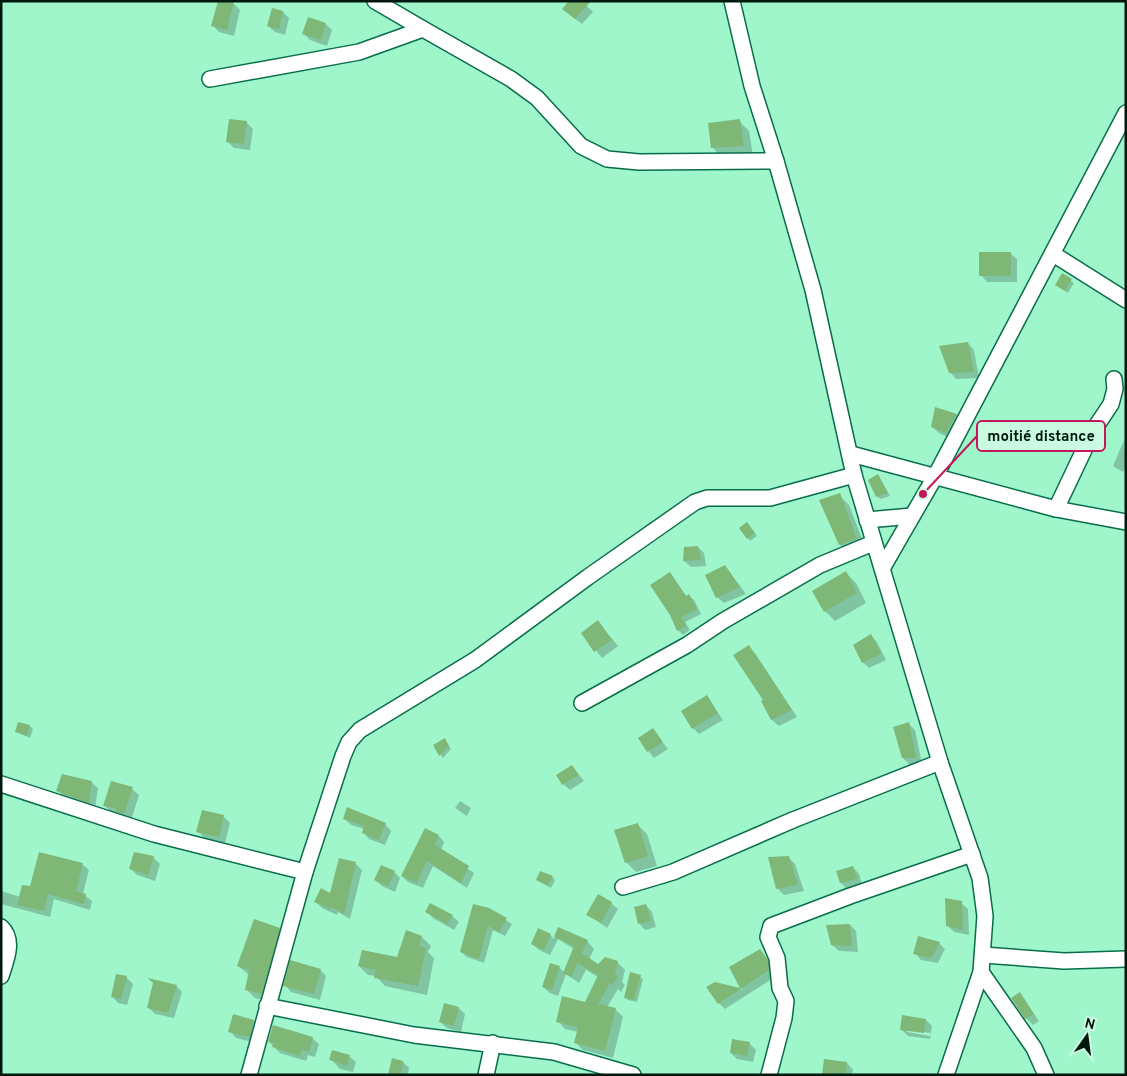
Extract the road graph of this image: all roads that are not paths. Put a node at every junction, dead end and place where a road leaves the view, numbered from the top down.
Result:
1 (375, 1) edge
2 (732, 1) edge
3 (423, 29) junction
4 (210, 79) dead end
5 (1126, 113) edge
6 (776, 160) junction
7 (1053, 254) junction
8 (1126, 300) edge
9 (1114, 379) dead end
10 (851, 454) junction
11 (854, 475) junction
12 (936, 476) junction
13 (1056, 509) junction
14 (912, 516) junction
15 (867, 520) junction
16 (1126, 522) edge
17 (873, 543) junction
18 (883, 567) junction
19 (582, 703) dead end
20 (940, 762) junction
21 (1, 784) edge
22 (972, 854) junction
23 (305, 872) junction
24 (624, 887) dead end
25 (1, 927) edge
26 (983, 955) junction
27 (1126, 959) edge
28 (981, 972) junction
29 (1, 976) edge
30 (267, 1006) junction
31 (492, 1044) junction
32 (609, 1072) edge
33 (249, 1075) edge
34 (486, 1075) edge
35 (633, 1075) edge
36 (769, 1075) edge
37 (946, 1075) edge
38 (1046, 1075) edge

1 - 3 street
2 - 6 street
3 - 4 street
3 - 6 street
5 - 7 street
6 - 10 street
7 - 8 street
7 - 12 street
9 - 13 street
10 - 11 street
10 - 12 street
11 - 15 street
11 - 23 street
12 - 13 street
12 - 14 street
13 - 16 street
14 - 15 street
14 - 18 street
15 - 17 street
17 - 18 street
17 - 19 street
18 - 20 street
20 - 22 street
20 - 24 street
21 - 23 street
22 - 26 street
22 - 36 street
23 - 30 street
25 - 29 street
26 - 27 street
26 - 28 street
28 - 37 street
28 - 38 street
30 - 31 street
30 - 33 street
31 - 32 street
31 - 34 street
32 - 35 street

